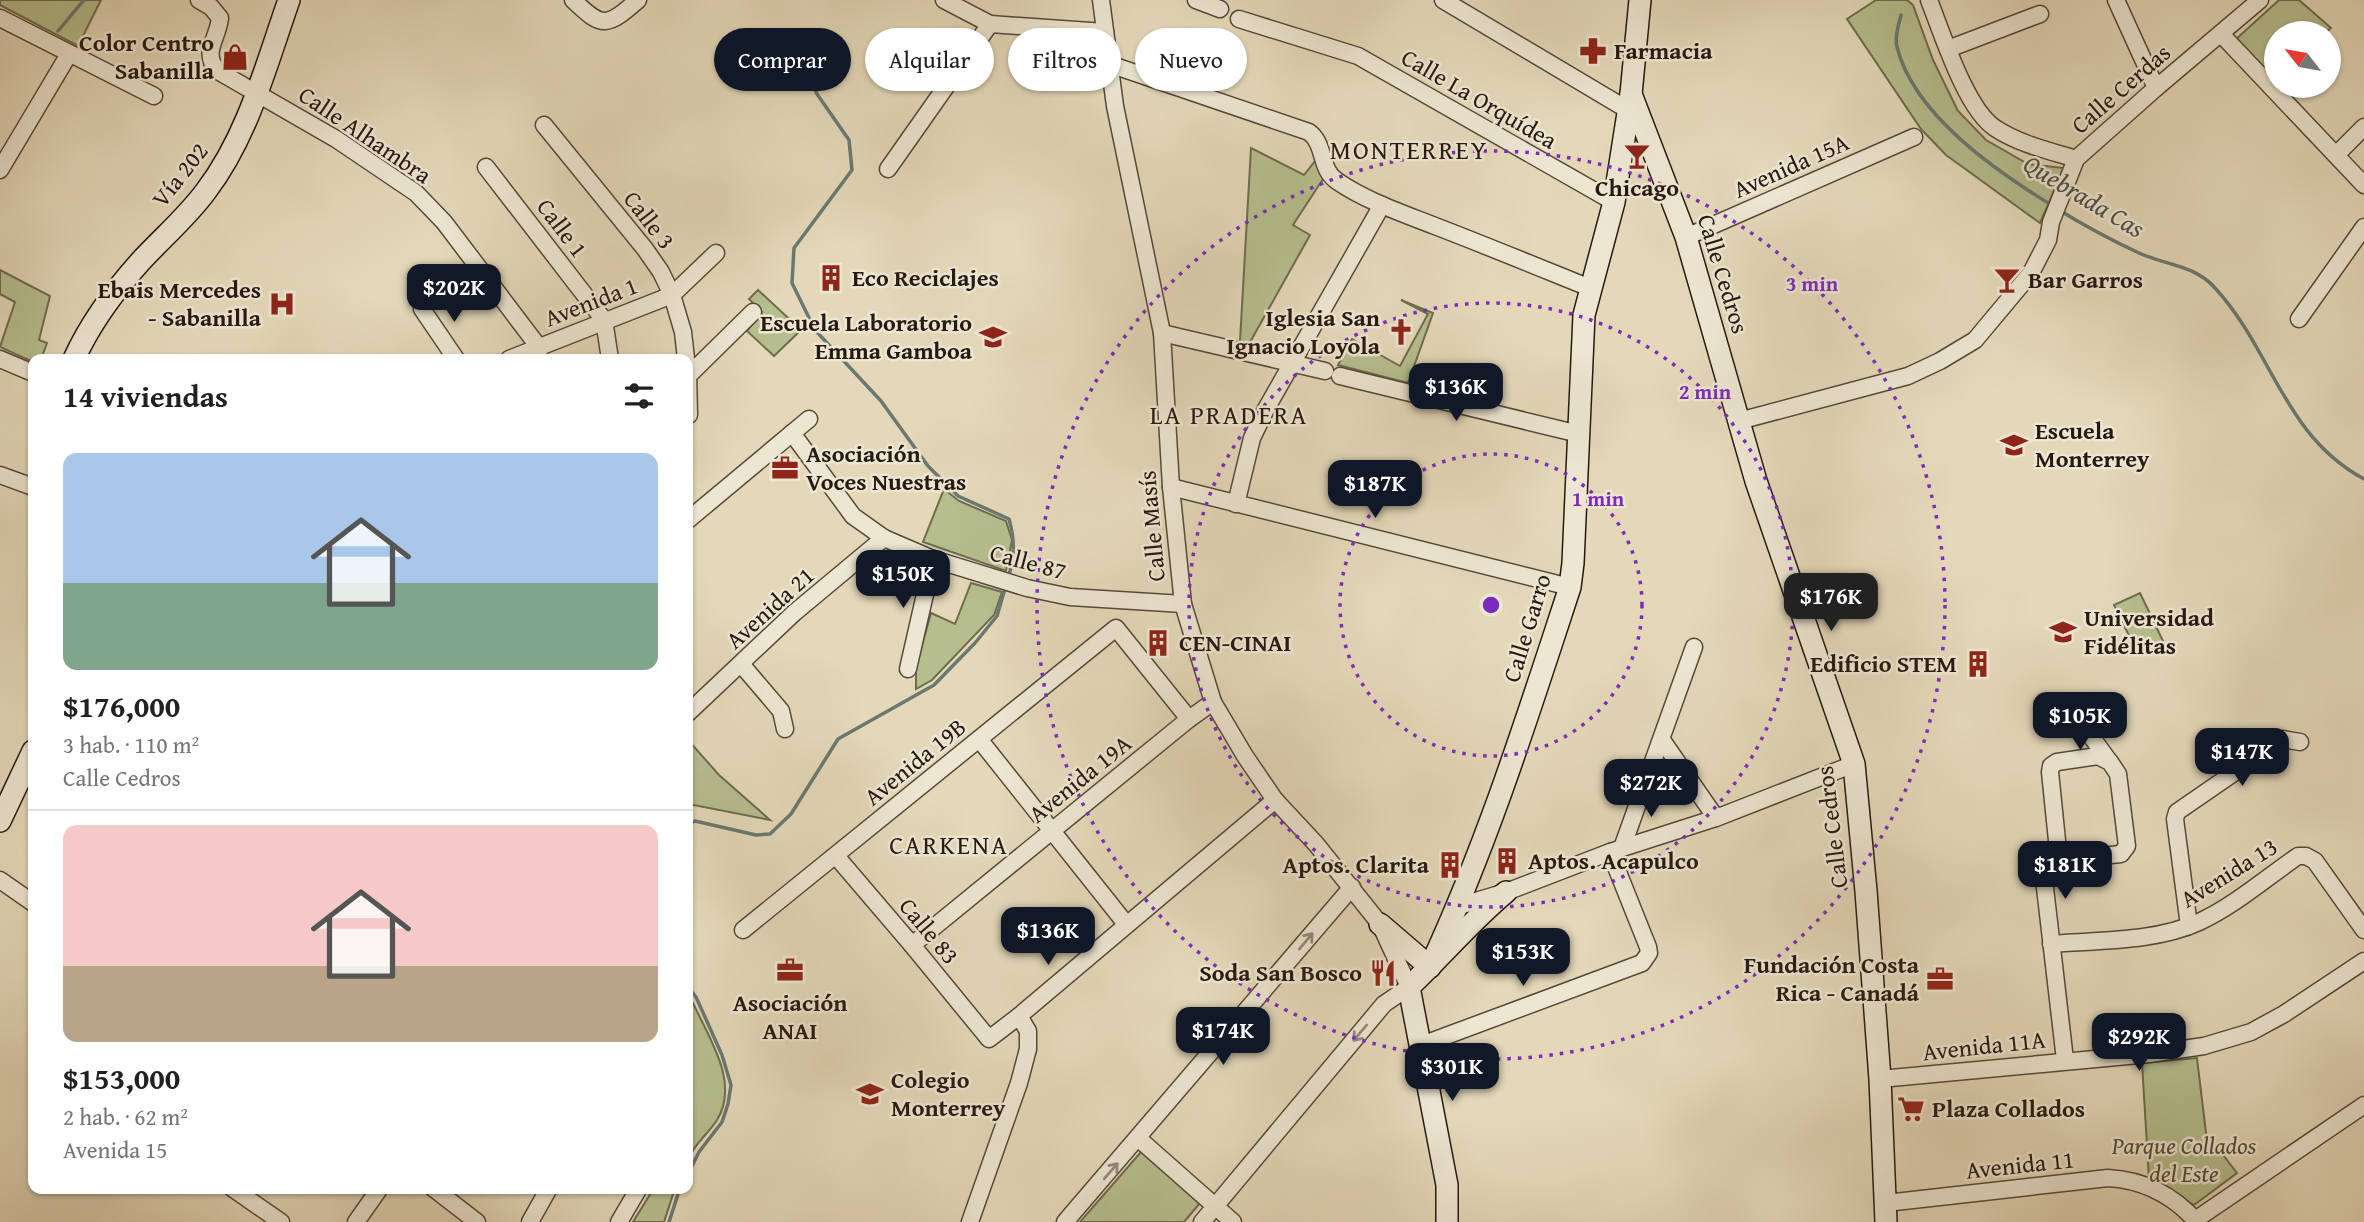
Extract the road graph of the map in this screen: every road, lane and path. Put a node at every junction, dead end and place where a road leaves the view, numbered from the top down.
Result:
1 (199, 0) edge
2 (289, 0) edge
3 (573, 0) edge
4 (638, 0) edge
5 (945, 0) edge
6 (1101, 0) edge
7 (1196, 0) edge
8 (1443, 0) edge
9 (1640, 0) edge
10 (1929, 0) edge
11 (2116, 0) edge
12 (2260, 0) edge
13 (1220, 9) dead end
14 (2040, 14) dead end
15 (0, 18) edge
16 (1239, 19) dead end
17 (990, 24) junction
18 (1048, 28) edge
19 (1104, 28) edge
20 (2221, 34) junction
21 (1948, 49) junction
22 (69, 54) junction
23 (1121, 68) edge
24 (2264, 76) edge
25 (2156, 88) junction
26 (1114, 91) edge
27 (256, 92) junction
28 (154, 96) dead end
29 (2285, 98) edge
30 (1629, 102) junction
31 (544, 125) dead end
32 (2364, 127) edge
33 (1914, 137) dead end
34 (2336, 155) junction
35 (2076, 159) junction
36 (486, 167) dead end
37 (888, 169) dead end
38 (0, 170) edge
39 (2364, 185) edge
40 (1614, 202) junction
41 (1382, 205) junction
42 (2364, 227) edge
43 (1686, 237) junction
44 (716, 253) dead end
45 (1590, 288) junction
46 (672, 295) junction
47 (422, 309) dead end
48 (753, 312) dead end
49 (2299, 319) dead end
50 (604, 320) junction
51 (1163, 333) junction
52 (538, 353) edge
53 (76, 354) edge
54 (453, 354) edge
55 (609, 354) edge
56 (685, 354) edge
57 (0, 359) edge
58 (1292, 363) junction
59 (693, 369) edge
60 (28, 371) edge
61 (808, 419) dead end
62 (1738, 421) junction
63 (792, 433) junction
64 (1579, 434) junction
65 (0, 475) edge
66 (28, 485) edge
67 (1171, 487) junction
68 (1236, 504) junction
69 (693, 516) edge
70 (884, 538) junction
71 (933, 559) junction
72 (1570, 587) junction
73 (1182, 604) junction
74 (1694, 647) dead end
75 (741, 664) junction
76 (908, 669) dead end
77 (1213, 702) junction
78 (693, 708) edge
79 (1189, 719) junction
80 (2080, 721) dead end
81 (785, 729) dead end
82 (979, 739) junction
83 (1662, 740) junction
84 (2300, 741) dead end
85 (28, 762) edge
86 (2110, 762) junction
87 (1854, 764) junction
88 (1275, 800) junction
89 (1716, 818) junction
90 (0, 821) edge
91 (1052, 831) junction
92 (1616, 850) junction
93 (836, 856) junction
94 (2059, 859) junction
95 (0, 880) edge
96 (1352, 887) junction
97 (1506, 892) junction
98 (28, 900) edge
99 (1459, 906) junction
100 (1126, 924) junction
101 (1380, 924) junction
102 (2189, 926) junction
103 (743, 930) dead end
104 (2364, 930) edge
105 (2051, 944) junction
106 (912, 945) junction
107 (2364, 961) edge
108 (1430, 967) junction
109 (1409, 987) junction
110 (1019, 1016) junction
111 (1419, 1046) junction
112 (2065, 1060) junction
113 (1880, 1079) junction
114 (2364, 1105) edge
115 (1139, 1139) junction
116 (241, 1194) edge
117 (376, 1194) edge
118 (441, 1194) edge
119 (546, 1194) edge
120 (635, 1194) edge
121 (1215, 1206) junction
122 (1886, 1212) edge
123 (2196, 1221) edge
124 (281, 1222) edge
125 (356, 1222) edge
126 (477, 1222) edge
127 (530, 1222) edge
128 (619, 1222) edge
129 (970, 1222) edge
130 (1065, 1222) edge
131 (1202, 1222) edge
132 (1233, 1222) edge
133 (1447, 1222) edge

1 - 27 street, Calle Alhambra
2 - 27 street, Vía 202
3 - 4 street
5 - 17 street
6 - 19 street, Calle Masís
7 - 13 street
8 - 30 street
9 - 30 street, Calle Cedros
10 - 21 street
11 - 25 street
12 - 20 street, Calle Cerdas
14 - 21 street
15 - 22 street
16 - 40 street, Calle La Orquídea
17 - 18 street
17 - 37 street
20 - 24 street
20 - 25 street, Calle Cerdas
21 - 35 street
22 - 28 street
22 - 38 street
23 - 41 street
25 - 35 street, Calle Cerdas
26 - 51 street, Calle Masís
27 - 52 street, Calle Alhambra
27 - 53 street, Vía 202
29 - 34 street
30 - 40 street, Calle Garro
30 - 43 street, Calle Cedros
31 - 46 street, Calle 3
32 - 34 street
33 - 43 street, Avenida 15A
34 - 39 street
35 - 62 street, Calle Cerdas
36 - 50 street, Calle 1
40 - 45 street, Calle Garro
41 - 45 street
41 - 58 street
42 - 49 street
43 - 62 street, Calle Cedros
44 - 46 street, Avenida 1
45 - 64 street, Calle Garro
46 - 50 street, Avenida 1
46 - 56 street, Calle 3
47 - 54 street
48 - 59 street
50 - 52 street, Avenida 1
50 - 55 street, Calle 1
51 - 58 street
51 - 67 street, Calle Masís
57 - 60 street
58 - 64 street
58 - 68 street
61 - 63 street
62 - 87 street, Calle Cedros
63 - 69 street
63 - 70 street, Calle 87
64 - 72 street, Calle Garro
65 - 66 street
67 - 68 street
67 - 73 street, Calle Masís
68 - 72 street
70 - 71 street, Calle 87
70 - 75 street, Avenida 21
71 - 73 street, Calle 87
71 - 76 street
72 - 99 street, Calle Garro
73 - 77 street, Calle Masís
74 - 83 street
75 - 78 street, Avenida 21
75 - 81 street
77 - 79 street, Avenida 19A
77 - 88 street, Calle Masís
79 - 82 street, Avenida 19B
79 - 91 street, Avenida 19A
80 - 86 street
82 - 91 street
82 - 93 street, Avenida 19B
83 - 89 street
83 - 92 street
84 - 102 street
85 - 90 street
86 - 94 street
86 - 94 street
87 - 89 street
87 - 113 street, Calle Cedros
88 - 96 street, Calle Masís
88 - 100 street
89 - 92 street
91 - 100 street
91 - 106 street, Avenida 19A
92 - 97 street
92 - 111 street
93 - 103 street, Avenida 19B
93 - 106 street, Calle 83
94 - 105 street
95 - 98 street
96 - 101 street, Calle Masís
115 -> 96 street
97 - 99 street
97 - 108 street
99 - 108 street, Calle Garro
100 - 110 street
101 - 108 street
101 - 109 street, Calle Masís
102 - 104 street, Avenida 13
102 - 105 street, Avenida 13
105 - 112 street
106 - 110 street, Calle 83
107 - 112 street, Avenida 11A
108 - 109 street, Calle Garro
109 - 111 street
109 -> 121 street
110 - 129 street
111 - 133 street
112 - 113 street, Avenida 11A
113 - 122 street, Calle Cedros
114 - 123 street, Avenida 11
115 - 121 street
130 -> 115 street
116 - 124 street
117 - 125 street
118 - 126 street
119 - 127 street
120 - 128 street
121 - 131 street
121 - 132 street
122 - 123 street, Avenida 11

